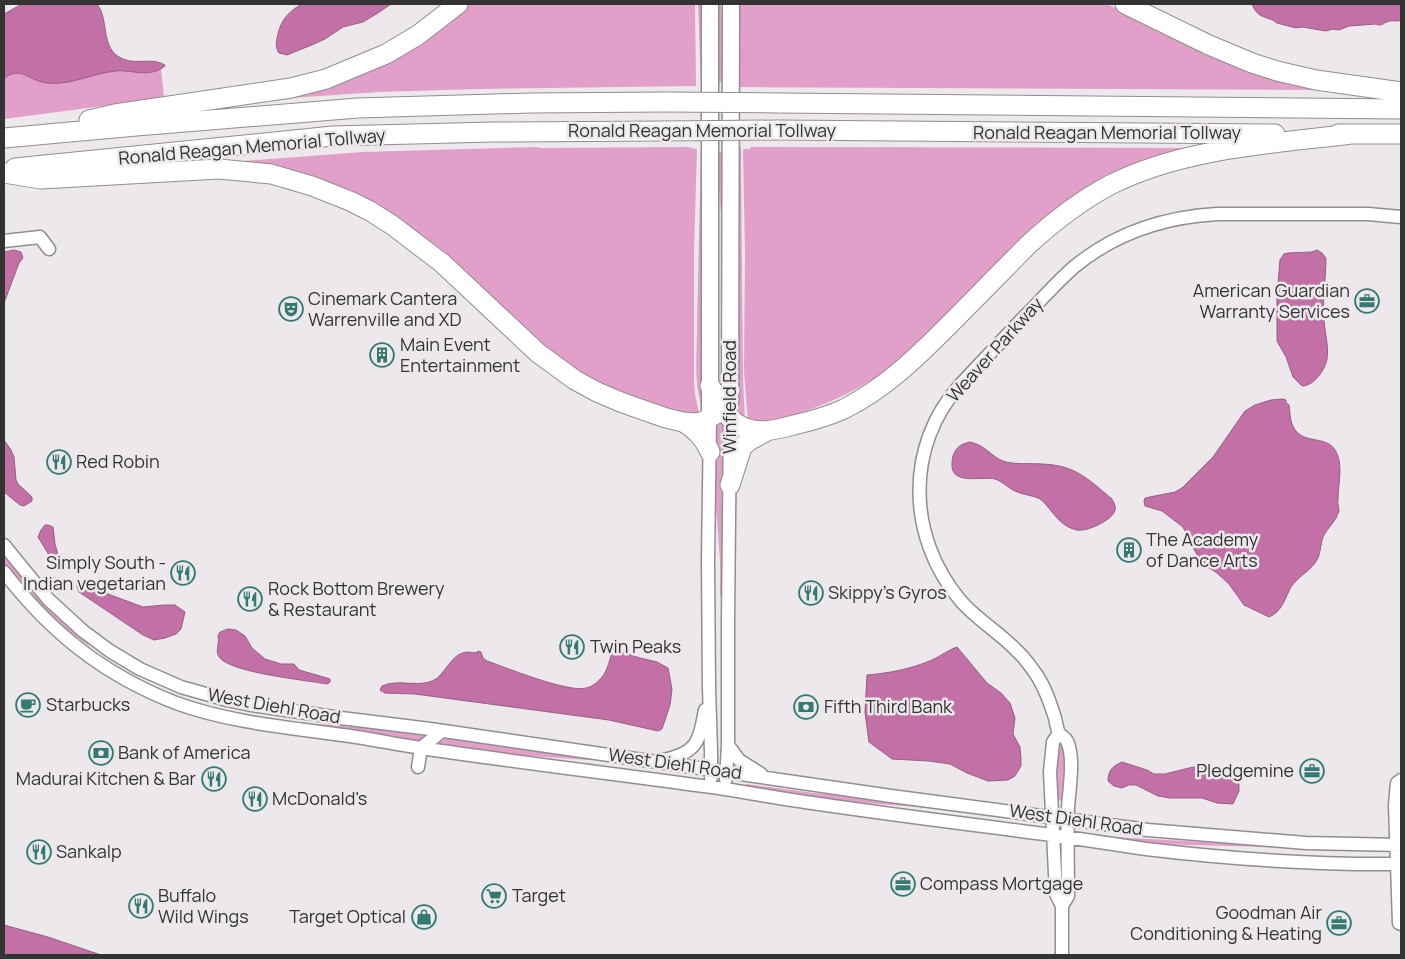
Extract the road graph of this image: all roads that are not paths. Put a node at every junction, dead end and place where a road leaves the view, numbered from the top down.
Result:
1 (458, 4) edge
2 (710, 4) edge
3 (731, 4) edge
4 (1124, 4) edge
5 (1401, 92) edge
6 (1401, 109) edge
7 (1351, 134) junction
8 (1401, 134) edge
9 (26, 135) junction
10 (4, 138) edge
11 (4, 171) edge
12 (1401, 217) edge
13 (4, 241) edge
14 (49, 249) dead end
15 (710, 386) joint
16 (730, 390) joint
17 (720, 415) junction
18 (683, 422) junction
19 (767, 431) junction
20 (710, 452) junction
21 (730, 485) junction
22 (4, 545) edge
23 (4, 572) edge
24 (709, 688) junction
25 (442, 731) junction
26 (1058, 733) junction
27 (728, 745) junction
28 (421, 748) junction
29 (656, 762) junction
30 (418, 767) dead end
31 (711, 770) junction
32 (726, 772) junction
33 (767, 778) junction
34 (1401, 780) edge
35 (710, 788) junction
36 (725, 789) junction
37 (1052, 817) junction
38 (1068, 819) junction
39 (1053, 836) junction
40 (1068, 838) junction
41 (1399, 845) edge
42 (1399, 864) edge
43 (1062, 906) junction
44 (1401, 924) edge
45 (1062, 955) edge

1 - 9 highway
2 - 15 main road, Winfield Road
3 - 16 main road, Winfield Road
4 - 5 highway
6 - 9 highway, Ronald Reagan Memorial Tollway, bridge
7 - 8 highway, Ronald Reagan Memorial Tollway
7 - 11 highway, Ronald Reagan Memorial Tollway, bridge
7 - 19 highway
9 - 10 highway, Ronald Reagan Memorial Tollway
11 - 18 highway
12 - 26 street, Weaver Parkway
13 - 14 street
15 - 17 highway
16 - 17 highway
17 - 18 highway
17 - 19 highway
17 - 20 street, Winfield Road
17 - 21 street, Winfield Road
18 - 20 highway
19 - 21 highway
20 - 24 street, Winfield Road
21 - 27 street, Winfield Road
22 - 25 street, West Diehl Road
23 - 28 street, West Diehl Road
24 - 29 street
24 - 31 street, Winfield Road
25 - 28 street
25 - 29 street, West Diehl Road
26 - 37 street
26 - 38 street, Weaver Parkway
27 - 32 street, Winfield Road
27 - 33 street
28 - 30 street
28 - 35 street, West Diehl Road
29 - 31 street, West Diehl Road
31 - 32 street, West Diehl Road
31 - 35 street, Winfield Road
32 - 33 street, West Diehl Road
32 - 36 street, Winfield Road
33 - 37 street, West Diehl Road
34 - 41 street
35 - 36 street, West Diehl Road
36 - 39 street, West Diehl Road
37 - 38 street, West Diehl Road
37 - 39 street
38 - 40 street, Weaver Parkway
38 - 41 street, West Diehl Road
39 - 40 street, West Diehl Road
39 - 43 street
40 - 42 street, West Diehl Road
40 - 43 street, Weaver Parkway
41 - 42 street
42 - 44 street
43 - 45 street

